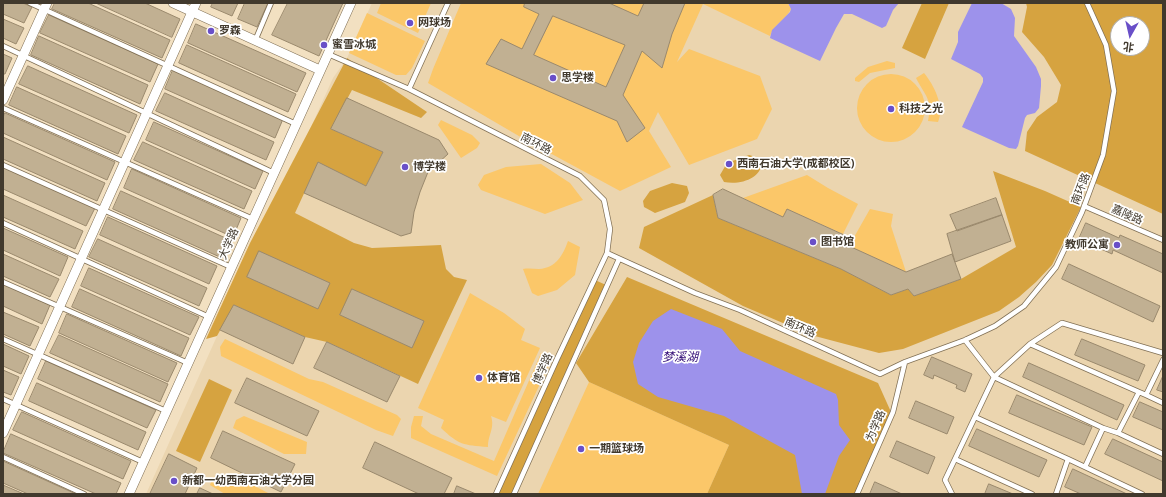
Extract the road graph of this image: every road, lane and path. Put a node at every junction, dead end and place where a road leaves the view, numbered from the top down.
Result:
1 (30, 3) edge
2 (173, 3) edge
3 (271, 3) edge
4 (351, 3) edge
5 (448, 3) edge
6 (1086, 3) edge
7 (46, 6) edge
8 (194, 7) edge
9 (255, 41) junction
10 (3, 46) edge
11 (328, 54) junction
12 (24, 55) junction
13 (168, 66) junction
14 (320, 70) junction
15 (409, 89) junction
16 (3, 100) edge
17 (3, 108) edge
18 (146, 113) junction
19 (296, 124) junction
20 (124, 162) junction
21 (3, 165) edge
22 (274, 173) junction
23 (1084, 206) junction
24 (103, 210) junction
25 (253, 219) junction
26 (3, 223) edge
27 (1163, 240) edge
28 (607, 253) junction
29 (81, 258) junction
30 (619, 259) junction
31 (231, 267) junction
32 (3, 282) edge
33 (60, 306) junction
34 (209, 317) junction
35 (3, 339) edge
36 (966, 340) junction
37 (1030, 344) junction
38 (1163, 353) edge
39 (38, 355) junction
40 (1163, 360) edge
41 (905, 362) junction
42 (188, 363) junction
43 (994, 378) junction
44 (1139, 392) junction
45 (1146, 395) junction
46 (3, 399) edge
47 (1163, 403) edge
48 (16, 404) junction
49 (166, 411) junction
50 (975, 417) junction
51 (1103, 428) junction
52 (3, 432) edge
53 (1118, 433) junction
54 (1163, 454) edge
55 (3, 457) edge
56 (955, 459) junction
57 (1068, 459) junction
58 (143, 462) junction
59 (1085, 467) junction
60 (84, 494) edge
61 (129, 494) edge
62 (496, 494) edge
63 (514, 494) edge
64 (857, 494) edge
65 (952, 494) edge
66 (1032, 494) edge
67 (1056, 494) edge
68 (1142, 494) edge

1 - 7 lane
2 - 8 street
3 - 9 lane
4 - 11 street, 大学路
5 - 15 lane
6 - 23 lane, 南环路
7 - 12 street
7 - 13 lane
8 - 9 street
8 - 13 street
9 - 14 street
10 - 12 lane
11 - 14 street, 大学路
11 - 15 lane, 南环路
12 - 16 street
12 - 18 lane
13 - 18 street
13 - 19 lane
14 - 19 street, 大学路
15 - 28 lane, 南环路
17 - 20 lane
18 - 20 street
18 - 22 lane
19 - 22 street, 大学路
20 - 24 street
20 - 25 lane
21 - 24 lane
22 - 25 street, 大学路
23 - 27 lane, 嘉陵路
23 - 36 lane, 南环路
24 - 29 street
24 - 31 lane
25 - 31 street, 大学路
26 - 29 lane
28 - 30 lane, 南环路
28 - 62 lane, 博学路
29 - 33 street
29 - 34 lane
30 - 41 lane, 南环路
30 - 63 lane
31 - 34 street, 大学路
32 - 33 lane
33 - 39 street
33 - 42 lane
34 - 42 street, 大学路
35 - 39 lane
36 - 41 lane, 南环路
36 - 43 lane
37 - 38 lane
37 - 43 lane
37 - 44 lane
39 - 48 street
39 - 49 lane
40 - 45 lane
41 - 64 lane, 为学路
42 - 49 street, 大学路
43 - 50 lane
43 - 51 lane
44 - 45 lane
44 - 53 lane
45 - 47 lane
46 - 48 lane
48 - 52 street
48 - 58 lane
49 - 58 street, 大学路
50 - 56 lane
50 - 57 lane
51 - 53 lane
51 - 59 lane
53 - 54 lane
55 - 60 lane
56 - 65 lane
56 - 66 lane
57 - 59 lane
57 - 67 lane
58 - 61 street, 大学路
59 - 68 lane

